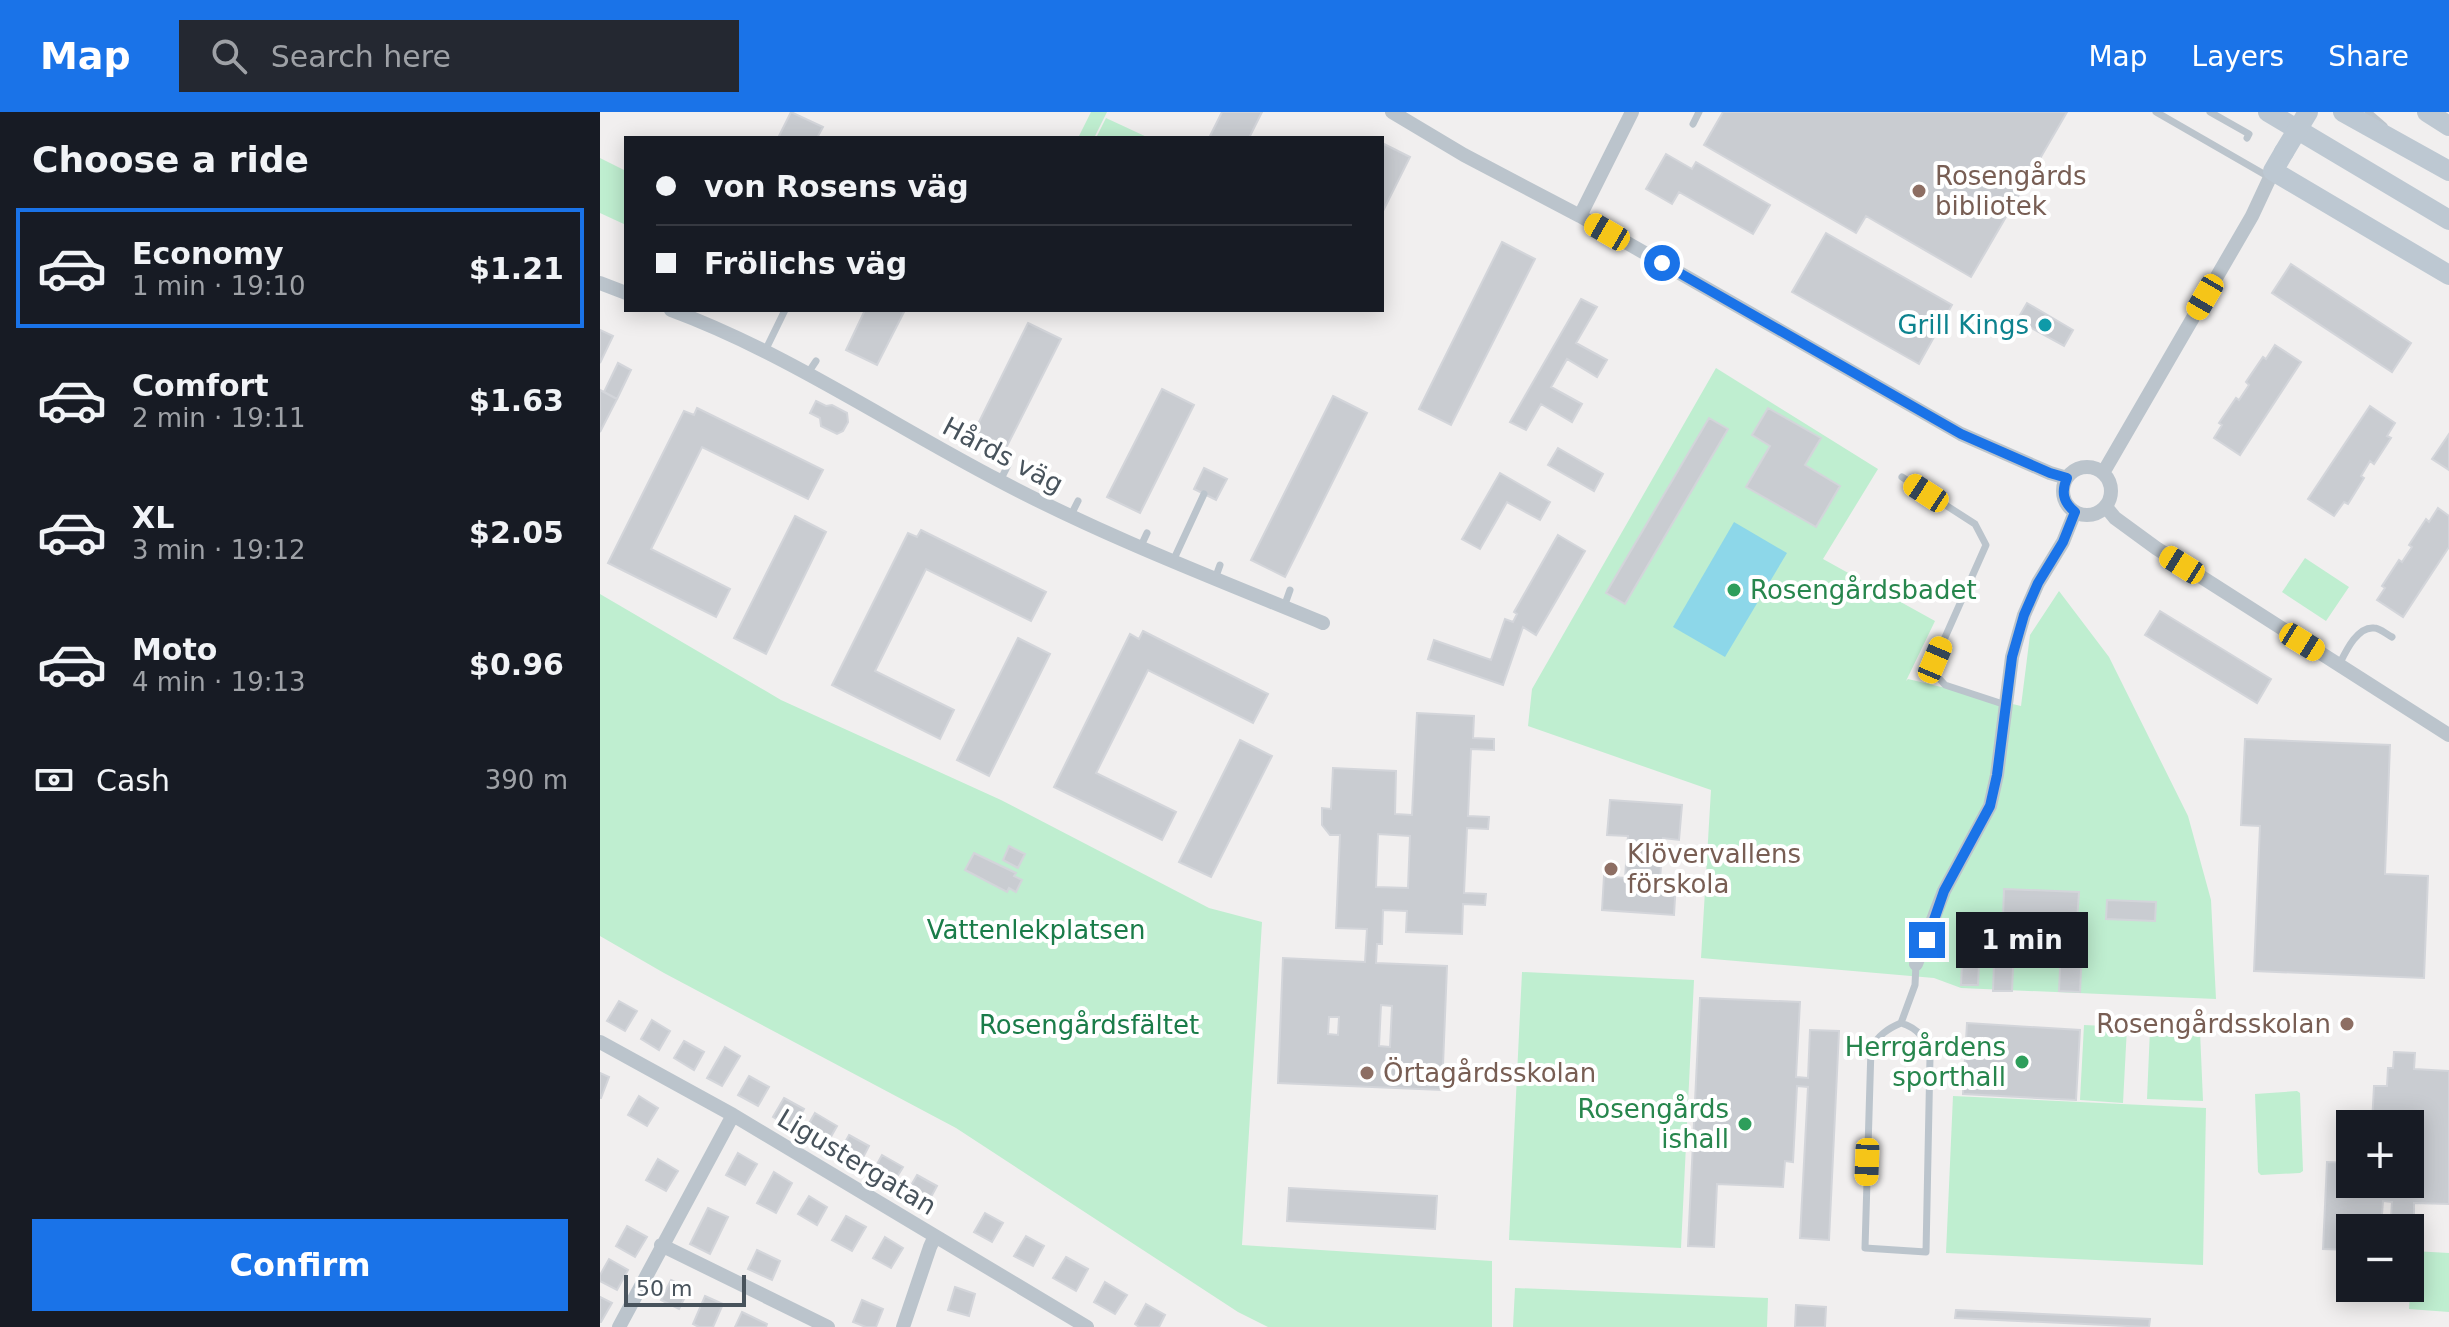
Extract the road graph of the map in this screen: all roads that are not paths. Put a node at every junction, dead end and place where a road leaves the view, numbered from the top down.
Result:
1 (1392, 112) edge
2 (1632, 112) edge
3 (1699, 112) edge
4 (2156, 112) edge
5 (2210, 112) edge
6 (2268, 112) edge
7 (2308, 112) edge
8 (2343, 112) edge
9 (2368, 112) edge
10 (2427, 112) edge
11 (1693, 124) dead end
12 (2449, 126) edge
13 (2247, 138) dead end
14 (2416, 154) junction
15 (2449, 171) edge
16 (2271, 174) junction
17 (1580, 216) junction
18 (2449, 220) edge
19 (2449, 275) edge
20 (600, 283) edge
21 (624, 292) edge
22 (676, 312) edge
23 (784, 312) edge
24 (765, 351) junction
25 (816, 361) dead end
26 (807, 375) junction
27 (1008, 465) dead end
28 (2103, 473) junction
29 (1902, 477) dead end
30 (2067, 478) junction
31 (999, 481) junction
32 (1204, 494) dead end
33 (1078, 501) dead end
34 (2106, 507) junction
35 (2075, 512) junction
36 (1070, 517) junction
37 (1147, 533) dead end
38 (1140, 548) junction
39 (1173, 561) junction
40 (1290, 590) dead end
41 (1284, 607) junction
42 (1323, 623) dead end
43 (2392, 637) dead end
44 (2339, 665) junction
45 (2006, 705) junction
46 (2449, 735) edge
47 (1916, 964) joint
48 (1901, 1023) junction
49 (600, 1042) edge
50 (733, 1115) junction
51 (935, 1236) junction
52 (661, 1245) junction
53 (619, 1327) edge
54 (828, 1327) edge
55 (903, 1327) edge
56 (1087, 1327) edge

1 - 17 street
2 - 17 street
3 - 11 lane
4 - 16 lane
5 - 13 lane
6 - 18 main road
7 - 16 main road, bridge
8 - 14 main road
9 - 14 lane
10 - 12 main road
14 - 15 main road
16 - 19 main road
16 - 28 street
17 - 30 street
20 - 21 street
22 - 24 street, Hårds väg
23 - 24 lane
24 - 26 street, Hårds väg
25 - 26 lane
26 - 31 street, Hårds väg
27 - 31 lane
28 - 30 street
28 - 34 street
29 - 45 lane
30 - 35 street
31 - 36 street, Hårds väg
32 - 39 lane
33 - 36 lane
34 - 35 street
34 - 44 street
35 - 45 street
36 - 38 street, Hårds väg
37 - 38 lane
38 - 39 street, Hårds väg
39 - 41 street, Hårds väg
40 - 41 lane
41 - 42 street, Hårds väg
43 - 44 lane
44 - 46 street
45 - 47 street
47 - 48 lane
48 - 48 lane
49 - 50 street, Ligustergatan
50 - 51 street, Ligustergatan
50 - 52 street
51 - 55 street
51 - 56 street, Ligustergatan
52 - 53 street
52 - 54 street

